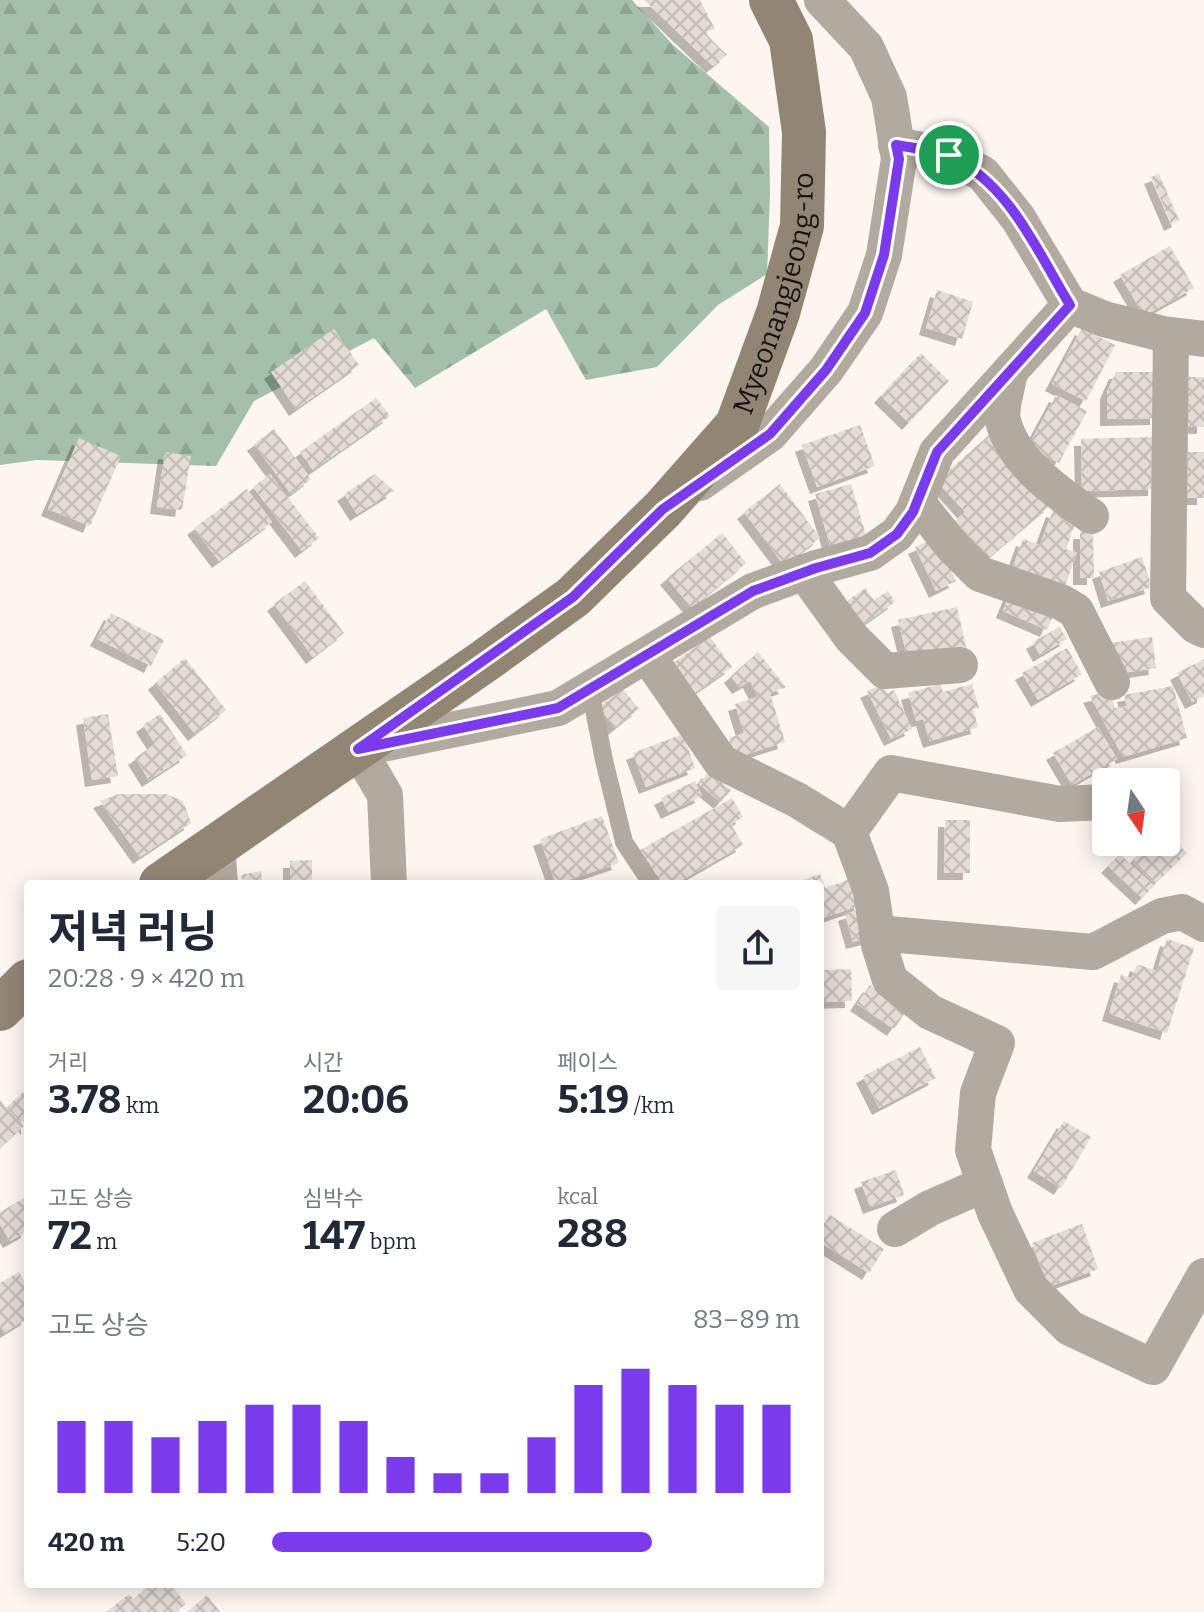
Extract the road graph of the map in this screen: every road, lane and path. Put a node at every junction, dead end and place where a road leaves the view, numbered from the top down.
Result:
1 (771, 0) edge
2 (822, 0) edge
3 (896, 145) junction
4 (1070, 305) junction
5 (1187, 337) edge
6 (1010, 372) junction
7 (917, 502) junction
8 (663, 509) junction
9 (1091, 516) dead end
10 (804, 572) junction
11 (1204, 630) edge
12 (648, 656) junction
13 (960, 665) dead end
14 (1112, 682) dead end
15 (590, 690) junction
16 (358, 749) junction
17 (1092, 803) edge
18 (849, 832) junction
19 (218, 865) edge
20 (173, 880) edge
21 (389, 880) edge
22 (649, 880) edge
23 (1204, 924) edge
24 (877, 933) junction
25 (24, 985) edge
26 (0, 1009) edge
27 (985, 1184) junction
28 (895, 1229) dead end
29 (1204, 1276) edge

1 - 8 main road, Myeonangjeong-ro
2 - 3 street
3 - 4 street
3 - 8 street
4 - 5 street
4 - 6 street
5 - 11 street
6 - 7 street
6 - 9 street
7 - 10 street
7 - 14 street
8 - 16 main road, Myeonangjeong-ro
10 - 12 street
10 - 13 street
12 - 15 street
12 - 18 street
15 - 16 street
15 - 22 lane
16 - 19 main road, Myeonangjeong-ro
16 - 21 street
17 - 18 street
18 - 24 street
19 - 20 main road, Myeonangjeong-ro
23 - 24 street
24 - 27 street
25 - 26 main road
27 - 28 street
27 - 29 street

